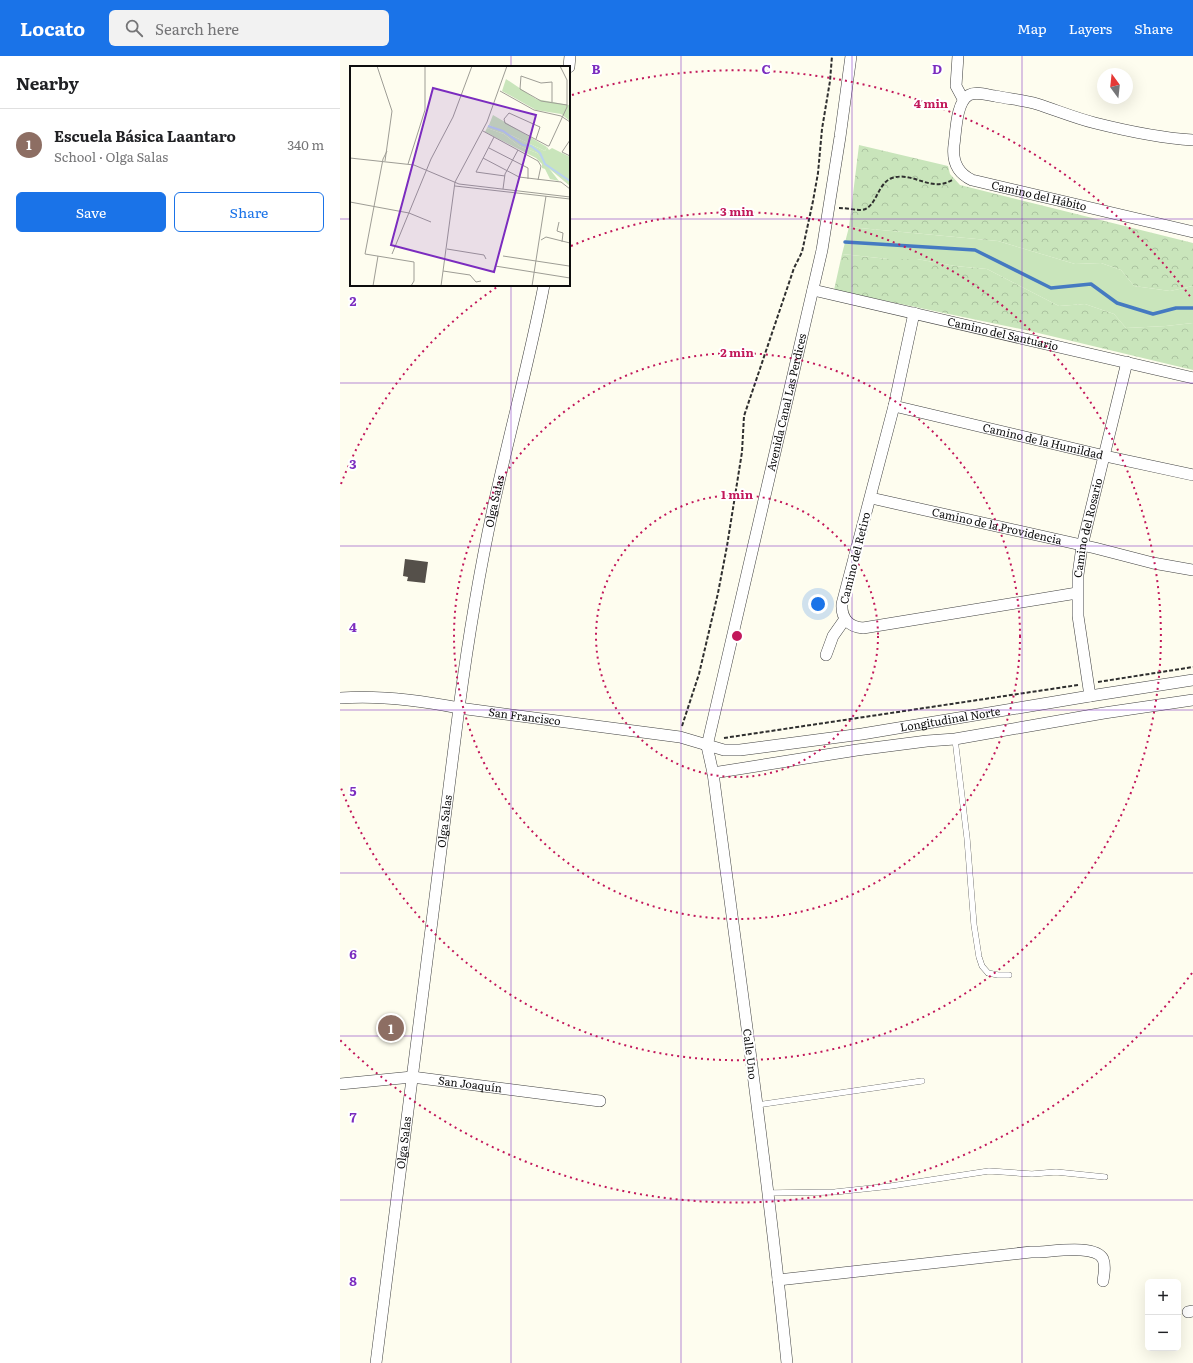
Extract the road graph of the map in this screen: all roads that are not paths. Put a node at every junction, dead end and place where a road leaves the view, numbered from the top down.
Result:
1 (570, 56) edge
2 (851, 56) edge
3 (958, 56) edge
4 (569, 66) edge
5 (964, 99) junction
6 (1193, 140) edge
7 (1193, 232) edge
8 (544, 286) edge
9 (813, 290) junction
10 (914, 312) junction
11 (1127, 362) junction
12 (1193, 378) edge
13 (894, 406) junction
14 (1105, 456) junction
15 (1193, 475) edge
16 (871, 498) junction
17 (1082, 546) junction
18 (1193, 570) edge
19 (1077, 593) junction
20 (845, 620) junction
21 (826, 655) dead end
22 (1193, 680) edge
23 (1090, 696) junction
24 (340, 698) edge
25 (1193, 700) edge
26 (459, 708) junction
27 (956, 739) junction
28 (708, 742) junction
29 (713, 773) junction
30 (1010, 975) dead end
31 (412, 1077) junction
32 (922, 1082) dead end
33 (340, 1084) edge
34 (600, 1101) dead end
35 (757, 1105) junction
36 (1105, 1177) dead end
37 (768, 1193) junction
38 (778, 1280) junction
39 (1103, 1281) dead end
40 (376, 1363) edge
41 (787, 1363) edge

1 - 4 street
2 - 9 street, Avenida Canal Las Perdices
3 - 5 street
5 - 6 street
5 - 7 street, Camino del Hábito
8 - 26 street, Olga Salas
9 - 10 street, Camino del Santuario
9 - 28 street, Avenida Canal Las Perdices
10 - 11 street, Camino del Santuario
10 - 13 street, Camino del Retiro
11 - 12 street, Camino del Santuario
11 - 14 street, Camino del Rosario
13 - 14 street, Camino de la Humildad
13 - 16 street, Camino del Retiro
14 - 15 street, Camino de la Humildad
14 - 17 street, Camino del Rosario
16 - 17 street, Camino de la Providencia
16 - 20 street, Camino del Retiro
17 - 18 street, Camino de la Providencia
17 - 19 street, Camino del Rosario
19 - 20 street, Camino del Retiro
19 - 23 street, Camino del Rosario
20 - 21 street
22 - 23 street, Longitudinal Norte
23 - 28 street, Longitudinal Norte
24 - 26 street, San Francisco
25 - 27 street, Longitudinal Norte
26 - 28 street, San Francisco
26 - 31 street, Olga Salas
27 - 29 street, Longitudinal Norte
27 - 30 lane
28 - 29 street, Calle Uno
29 - 35 street, Calle Uno
31 - 33 street, San Joaquín
31 - 34 street, San Joaquín
31 - 40 street, Olga Salas
32 - 35 lane
35 - 37 street, Calle Uno
36 - 37 lane
37 - 38 street, Calle Uno
38 - 39 street
38 - 41 street, Calle Uno

